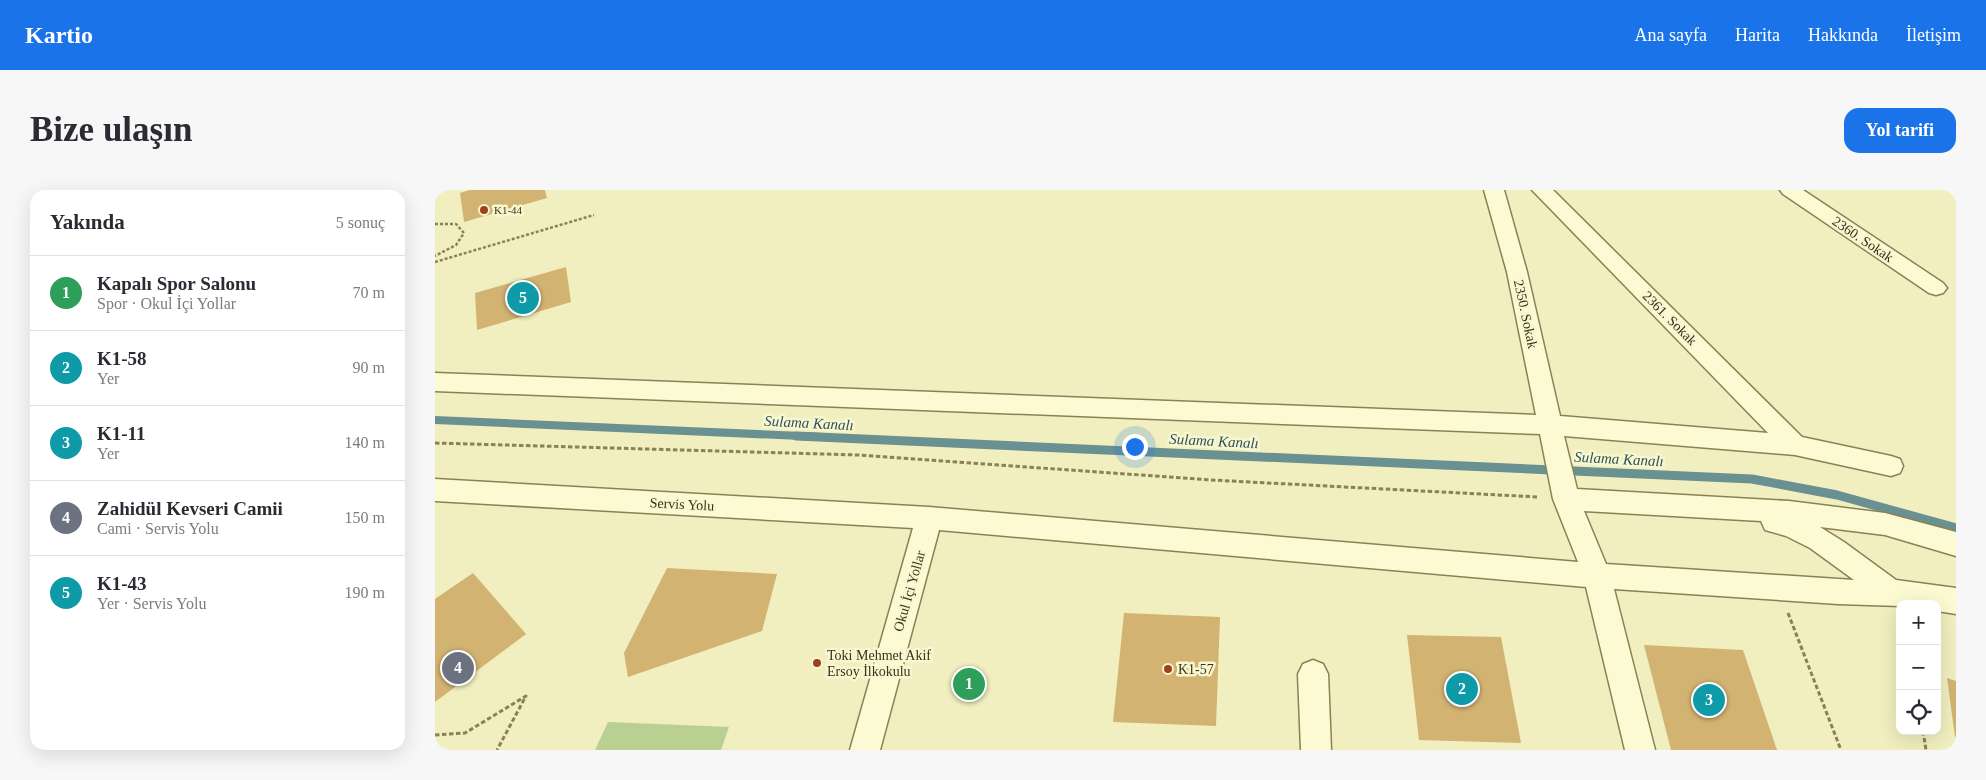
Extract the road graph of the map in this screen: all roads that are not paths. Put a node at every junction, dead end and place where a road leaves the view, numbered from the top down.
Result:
1 (1494, 190) edge
2 (1790, 190) edge
3 (1545, 191) edge
4 (1936, 288) dead end
5 (435, 382) edge
6 (1551, 432) junction
7 (1795, 445) junction
8 (1891, 466) dead end
9 (435, 490) edge
10 (1567, 501) junction
11 (929, 518) junction
12 (1956, 544) edge
13 (1597, 576) junction
14 (1890, 592) junction
15 (1956, 601) edge
16 (1313, 674) dead end
17 (865, 750) edge
18 (1316, 750) edge
19 (1640, 750) edge

1 - 6 street, 2350. Sokak
2 - 4 street, 2360. Sokak
3 - 7 street, 2361. Sokak
5 - 6 street
6 - 7 street
6 - 10 street, 2350. Sokak
7 - 8 street
9 - 11 street, Servis Yolu
10 - 12 street
10 - 13 street, 2350. Sokak
10 - 14 street
11 - 13 street, Servis Yolu
11 - 17 street, Okul İçi Yollar
13 - 14 street, Servis Yolu
13 - 19 street, 2350. Sokak
14 - 15 street, Servis Yolu
16 - 18 street

